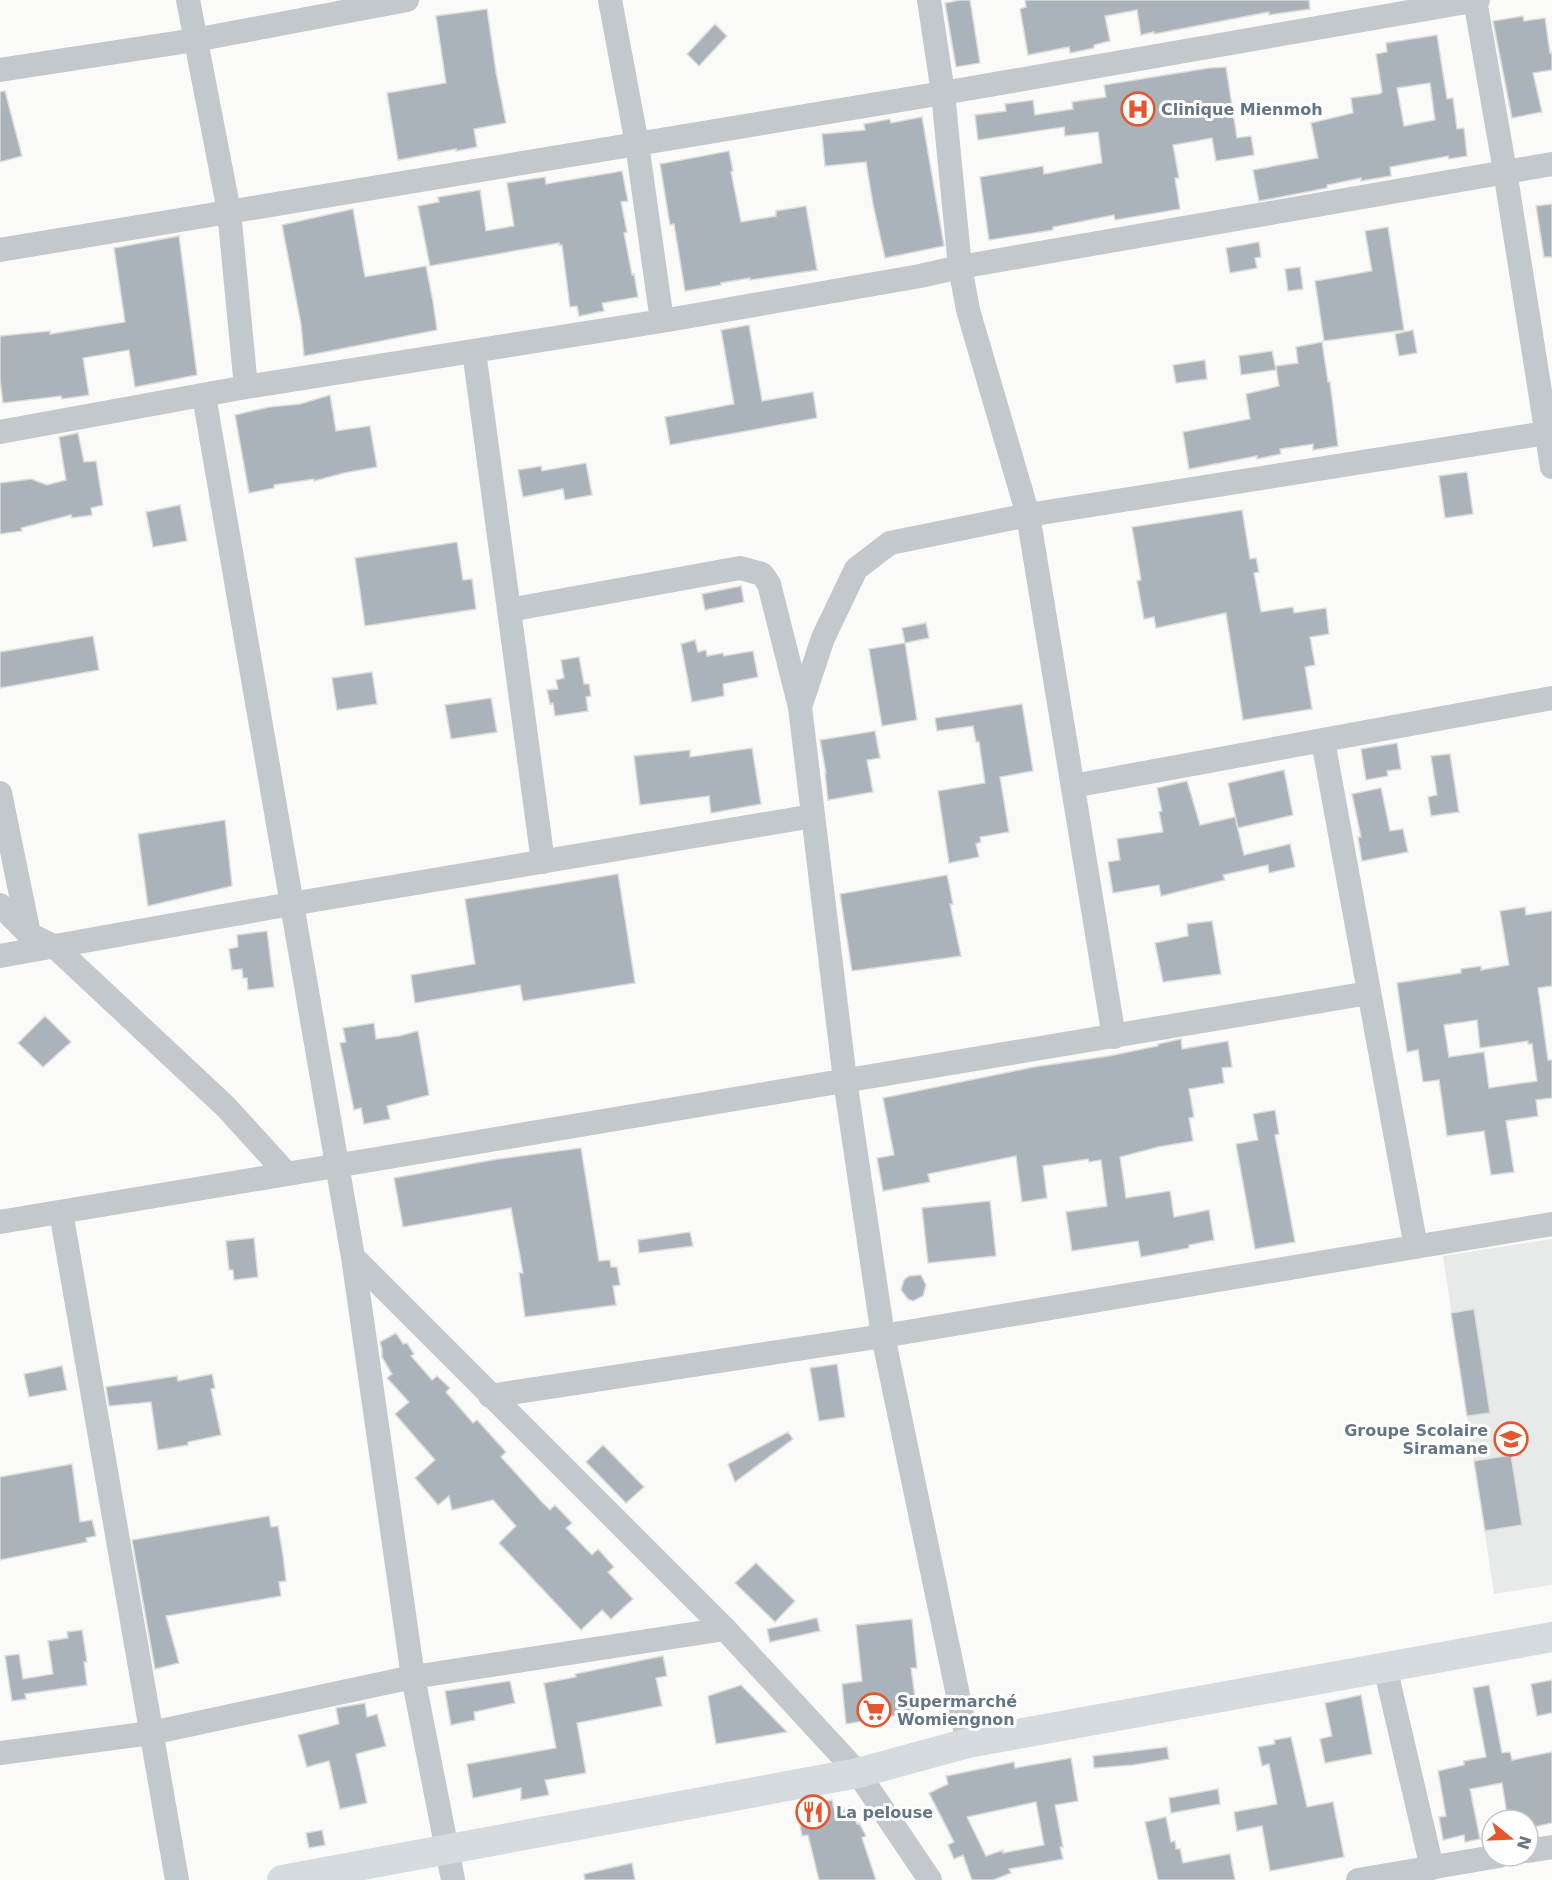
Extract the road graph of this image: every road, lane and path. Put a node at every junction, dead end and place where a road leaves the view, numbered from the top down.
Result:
1 (188, 0) edge
2 (407, 0) edge
3 (610, 0) edge
4 (929, 0) edge
5 (1476, 0) edge
6 (195, 40) junction
7 (0, 70) edge
8 (944, 93) junction
9 (637, 144) junction
10 (1552, 164) edge
11 (1506, 171) junction
12 (229, 211) junction
13 (0, 250) edge
14 (960, 267) junction
15 (662, 321) junction
16 (474, 351) junction
17 (246, 387) junction
18 (204, 396) junction
19 (0, 432) edge
20 (1546, 433) junction
21 (1552, 467) edge
22 (1028, 515) junction
23 (509, 610) junction
24 (1552, 698) edge
25 (800, 707) junction
26 (1323, 741) junction
27 (1073, 786) junction
28 (0, 793) edge
29 (813, 816) junction
30 (543, 862) junction
31 (291, 904) junction
32 (0, 905) edge
33 (29, 934) junction
34 (55, 947) junction
35 (0, 956) edge
36 (1369, 993) junction
37 (1114, 1037) junction
38 (844, 1080) junction
39 (337, 1165) junction
40 (287, 1174) junction
41 (61, 1212) junction
42 (0, 1222) edge
43 (1552, 1224) edge
44 (1416, 1247) junction
45 (353, 1257) junction
46 (883, 1336) junction
47 (490, 1396) junction
48 (725, 1629) junction
49 (1552, 1637) edge
50 (1385, 1667) junction
51 (413, 1677) junction
52 (151, 1733) junction
53 (968, 1743) junction
54 (0, 1753) edge
55 (858, 1773) junction
56 (447, 1849) junction
57 (1480, 1859) edge
58 (1432, 1868) junction
59 (177, 1880) edge
60 (282, 1880) edge
61 (453, 1880) edge
62 (930, 1880) edge
63 (1358, 1880) edge

1 - 6 street
2 - 6 street
3 - 9 street
4 - 8 street
5 - 8 street
5 - 11 street
6 - 7 street
6 - 12 street
8 - 9 street
8 - 14 street
9 - 12 street
9 - 15 street
10 - 11 street
11 - 14 street
11 - 20 street
12 - 13 street
12 - 17 street
14 - 15 street
14 - 22 street
15 - 16 street
16 - 17 street
16 - 23 street
17 - 18 street
18 - 19 street
18 - 31 street
20 - 21 street
20 - 22 street
22 - 25 street
22 - 27 street
23 - 25 street
23 - 30 street
24 - 26 street
25 - 29 street
26 - 27 street
26 - 36 street
27 - 37 street
28 - 33 street
29 - 30 street
29 - 38 street
30 - 31 street
31 - 34 street
31 - 39 street
32 - 33 street
33 - 34 street
34 - 35 street
34 - 40 street
36 - 37 street
36 - 44 street
37 - 38 street
38 - 39 street
38 - 46 street
39 - 40 street
39 - 45 street
40 - 41 street
41 - 42 street
41 - 52 street
43 - 44 street
44 - 46 street
45 - 47 street
45 - 51 street
46 - 47 street
46 - 53 street
47 - 48 street
48 - 51 street
48 - 55 street
49 - 50 main road
50 - 53 main road
50 - 58 street
51 - 52 street
51 - 56 street
52 - 54 street
52 - 59 street
53 - 55 main road
55 - 56 main road
55 - 62 street
56 - 60 main road
56 - 61 street
57 - 58 street
58 - 63 street

